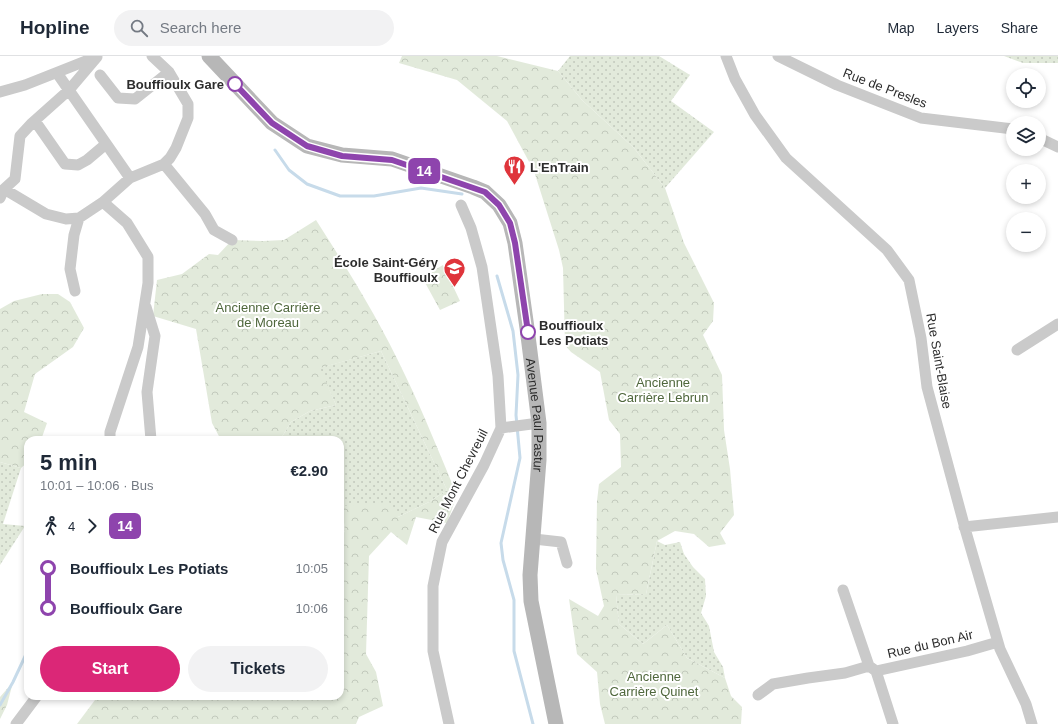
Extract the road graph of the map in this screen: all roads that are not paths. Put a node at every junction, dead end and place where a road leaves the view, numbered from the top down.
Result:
1 (98, 56) edge
2 (152, 56) edge
3 (209, 56) edge
4 (726, 56) edge
5 (778, 56) edge
6 (169, 72) junction
7 (57, 73) junction
8 (100, 75) dead end
9 (69, 90) junction
10 (0, 92) edge
11 (35, 121) junction
12 (1006, 128) edge
13 (1046, 141) edge
14 (106, 144) junction
15 (1058, 147) edge
16 (164, 164) junction
17 (130, 178) junction
18 (1, 193) edge
19 (103, 202) junction
20 (461, 205) dead end
21 (79, 218) junction
22 (232, 240) dead end
23 (75, 291) dead end
24 (145, 305) junction
25 (1058, 324) edge
26 (1017, 350) dead end
27 (539, 423) junction
28 (505, 428) junction
29 (110, 436) edge
30 (151, 436) edge
31 (1058, 518) edge
32 (964, 527) junction
33 (534, 539) junction
34 (567, 564) dead end
35 (843, 590) dead end
36 (998, 642) junction
37 (872, 668) junction
38 (758, 695) dead end
39 (34, 700) edge
40 (16, 724) edge
41 (449, 724) edge
42 (556, 724) edge
43 (892, 724) edge
44 (1032, 724) edge

1 - 7 street
1 - 9 street
2 - 6 street
3 - 27 main road, Avenue Paul Pastur
4 - 32 street, Rue Saint-Blaise
5 - 12 street, Rue de Presles
6 - 8 street
6 - 16 street
7 - 9 street
7 - 10 street
9 - 11 street
9 - 14 street
11 - 14 street
11 - 18 street
13 - 15 street
14 - 17 street
16 - 17 street
16 - 22 street
17 - 19 street
18 - 21 street
19 - 21 street
19 - 24 street
20 - 28 street, Rue Mont Chevreuil
21 - 23 street
24 - 29 street
24 - 30 street
25 - 26 street
27 - 28 street
27 - 33 main road, Avenue Paul Pastur
28 - 41 street, Rue Mont Chevreuil
31 - 32 street
32 - 36 street, Rue Saint-Blaise
33 - 34 street
33 - 42 main road, Avenue Paul Pastur
35 - 37 street
36 - 37 street, Rue du Bon Air
36 - 44 street, Rue Saint-Blaise
37 - 38 street, Rue du Bon Air
37 - 43 street
39 - 40 street

